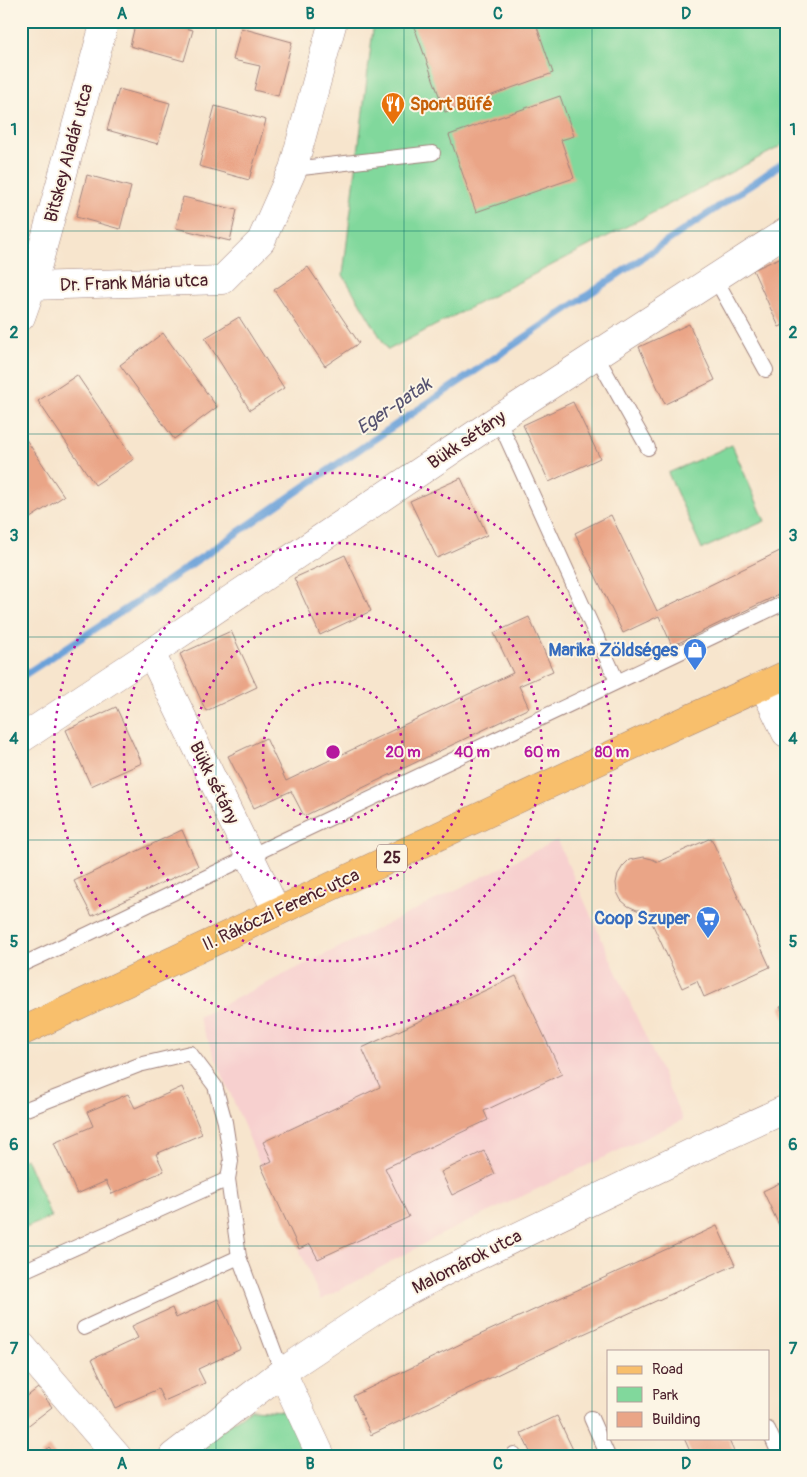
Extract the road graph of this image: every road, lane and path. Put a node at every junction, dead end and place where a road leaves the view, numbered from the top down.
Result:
1 (105, 21) edge
2 (333, 21) edge
3 (433, 154) dead end
4 (293, 169) junction
5 (786, 232) edge
6 (715, 278) junction
7 (32, 286) junction
8 (21, 317) edge
9 (596, 355) junction
10 (766, 370) dead end
11 (498, 419) junction
12 (648, 448) dead end
13 (786, 602) edge
14 (151, 653) junction
15 (774, 680) edge
16 (617, 681) junction
17 (786, 733) edge
18 (21, 738) edge
19 (250, 856) junction
20 (277, 912) junction
21 (21, 965) edge
22 (21, 1032) edge
23 (786, 1109) edge
24 (21, 1111) edge
25 (228, 1179) junction
26 (239, 1257) junction
27 (21, 1272) edge
28 (84, 1328) dead end
29 (21, 1345) edge
30 (282, 1372) junction
31 (591, 1418) dead end
32 (770, 1434) edge
33 (117, 1456) edge
34 (172, 1456) edge
35 (321, 1456) edge
36 (608, 1456) edge
37 (780, 1456) edge

1 - 7 street, Bitskey Aladár utca
2 - 4 street, Dr. Frank Mária utca
3 - 4 lane
4 - 7 street, Dr. Frank Mária utca
5 - 6 street, Bükk sétány
6 - 9 street, Bükk sétány
6 - 10 lane
7 - 8 street
9 - 11 street, Bükk sétány
9 - 12 lane
11 - 14 street, Bükk sétány
11 - 16 lane
13 - 16 lane
14 - 18 street, Bükk sétány
14 - 19 street, Bükk sétány
15 - 17 street
15 - 20 main road, II. Rákóczi Ferenc utca / 25
16 - 19 lane
19 - 20 street, Bükk sétány
19 - 21 lane
20 - 22 main road, II. Rákóczi Ferenc utca / 25
23 - 30 street, Malomárok utca
24 - 25 lane
25 - 26 lane
25 - 27 lane
26 - 28 lane
26 - 30 lane
29 - 33 street
30 - 34 street, Malomárok utca
30 - 35 street
31 - 36 lane
32 - 37 lane

